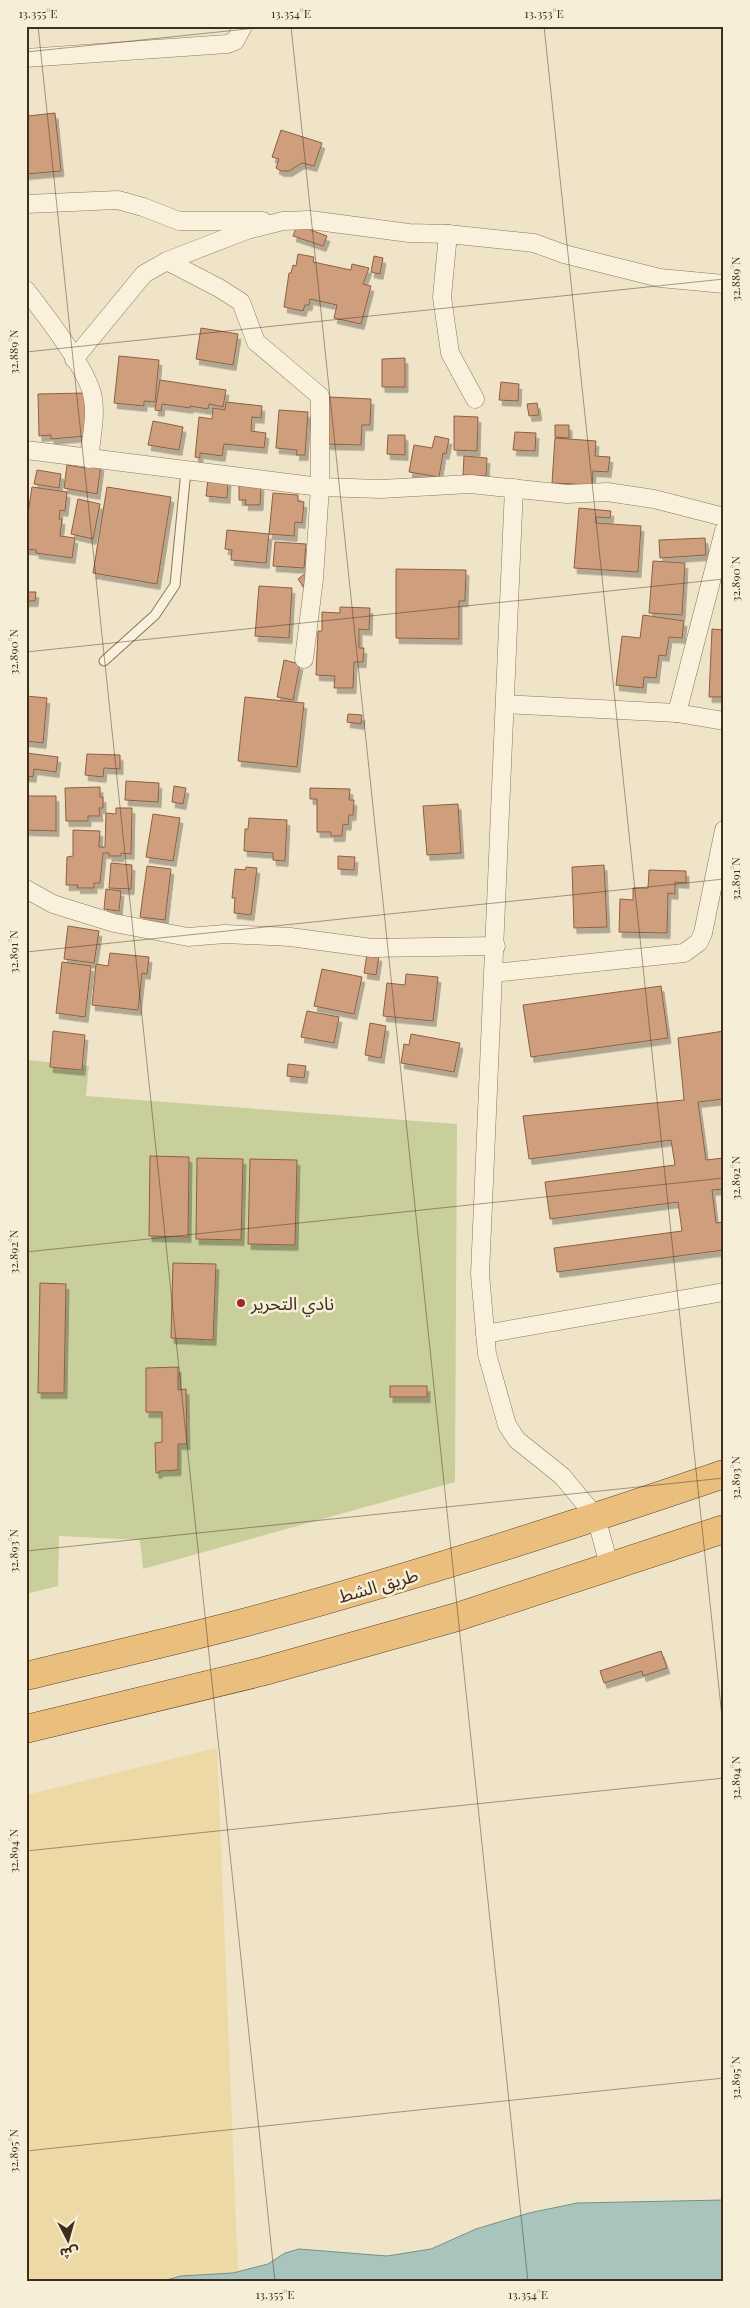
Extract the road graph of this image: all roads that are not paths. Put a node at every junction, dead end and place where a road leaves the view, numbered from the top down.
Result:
1 (244, 26) edge
2 (26, 58) edge
3 (26, 204) edge
4 (283, 221) junction
5 (448, 234) junction
6 (167, 261) junction
7 (724, 284) edge
8 (26, 290) edge
9 (74, 359) junction
10 (476, 399) dead end
11 (26, 450) edge
12 (89, 459) junction
13 (186, 470) junction
14 (320, 487) junction
15 (514, 488) junction
16 (724, 517) edge
17 (724, 532) edge
18 (304, 659) dead end
19 (104, 661) dead end
20 (505, 704) junction
21 (677, 713) junction
22 (724, 720) edge
23 (724, 830) edge
24 (26, 889) edge
25 (496, 946) junction
26 (494, 973) junction
27 (724, 1292) edge
28 (485, 1334) junction
29 (724, 1474) edge
30 (596, 1517) junction
31 (724, 1529) edge
32 (610, 1565) junction
33 (26, 1676) edge
34 (26, 1729) edge

1 - 2 street
3 - 4 street
4 - 5 street
4 - 6 street
5 - 7 street
5 - 10 street
6 - 9 street
6 - 14 street
8 - 9 street
9 - 12 street
11 - 12 street
12 - 13 street
13 - 14 street
13 - 19 lane
14 - 15 street
14 - 18 street
15 - 16 street
15 - 20 street
17 - 21 street
20 - 21 street
20 - 25 street
21 - 22 street
23 - 26 street
24 - 25 street
25 - 26 street
26 - 28 street
27 - 28 street
28 - 30 street
29 - 30 highway, طريق الشط
30 - 32 street
30 - 33 highway, طريق الشط
31 - 32 highway
32 - 34 highway

